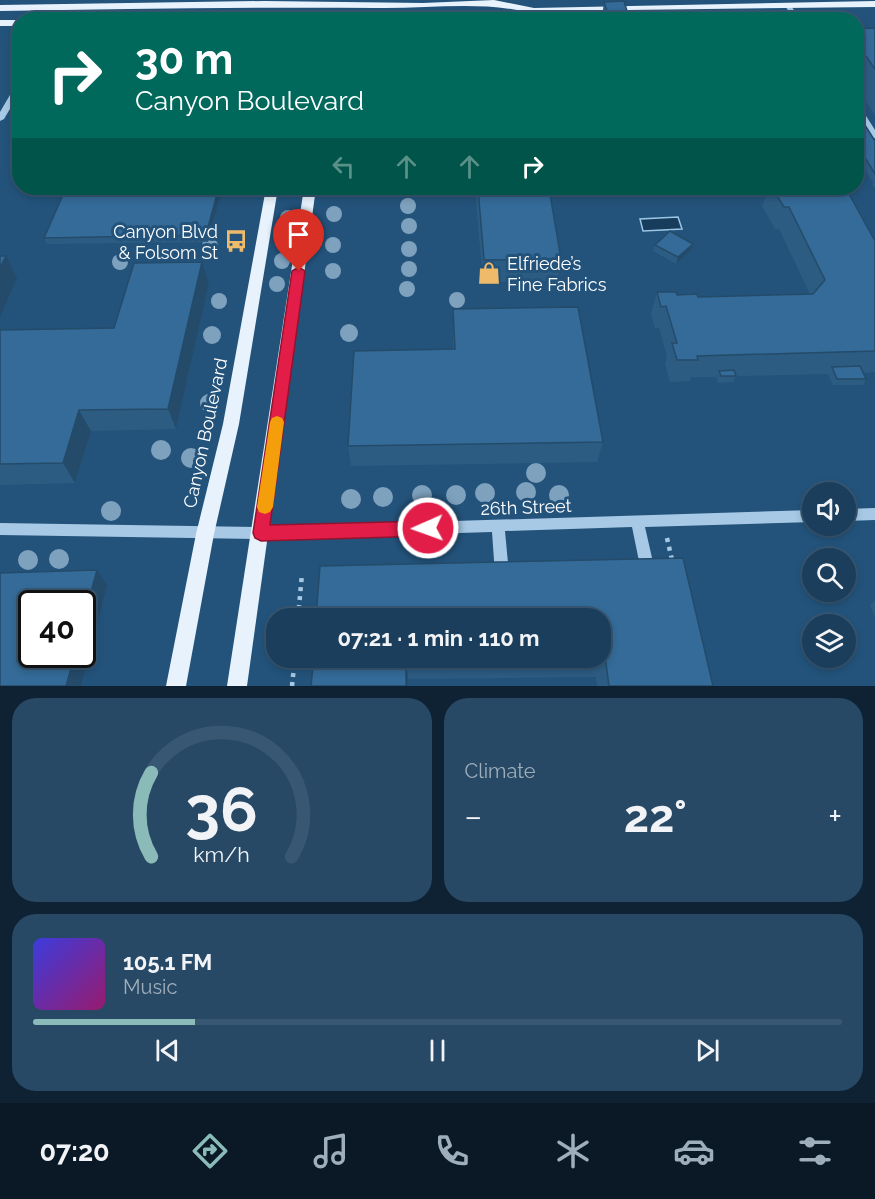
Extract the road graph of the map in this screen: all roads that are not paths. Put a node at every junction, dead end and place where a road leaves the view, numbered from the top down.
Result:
1 (133, 3) edge
2 (166, 3) edge
3 (409, 3) edge
4 (787, 4) junction
5 (875, 4) edge
6 (292, 6) edge
7 (323, 6) edge
8 (0, 8) edge
9 (530, 9) junction
10 (516, 12) edge
11 (792, 12) edge
12 (12, 99) edge
13 (0, 119) edge
14 (864, 119) edge
15 (875, 136) edge
16 (271, 195) edge
17 (309, 195) edge
18 (875, 514) edge
19 (856, 515) edge
20 (802, 516) edge
21 (637, 521) junction
22 (498, 526) junction
23 (0, 530) edge
24 (261, 533) junction
25 (205, 534) junction
26 (650, 582) edge
27 (502, 585) edge
28 (176, 686) edge
29 (237, 686) edge

1 - 2 main road
1 - 8 main road
2 - 6 main road
3 - 7 main road
3 - 9 main road
4 - 5 main road
4 - 9 main road
4 - 11 street
6 - 7 main road
9 - 10 main road
12 - 13 street
14 - 15 street
16 - 25 main road, Canyon Boulevard
17 - 24 main road
18 - 19 street
20 - 21 street, 26th Street
21 - 22 street, 26th Street
21 - 26 street
22 - 24 street, 26th Street
22 - 27 street
23 - 25 street, 26th Street
24 - 25 street, 26th Street
24 - 29 main road
25 - 28 main road, Canyon Boulevard

